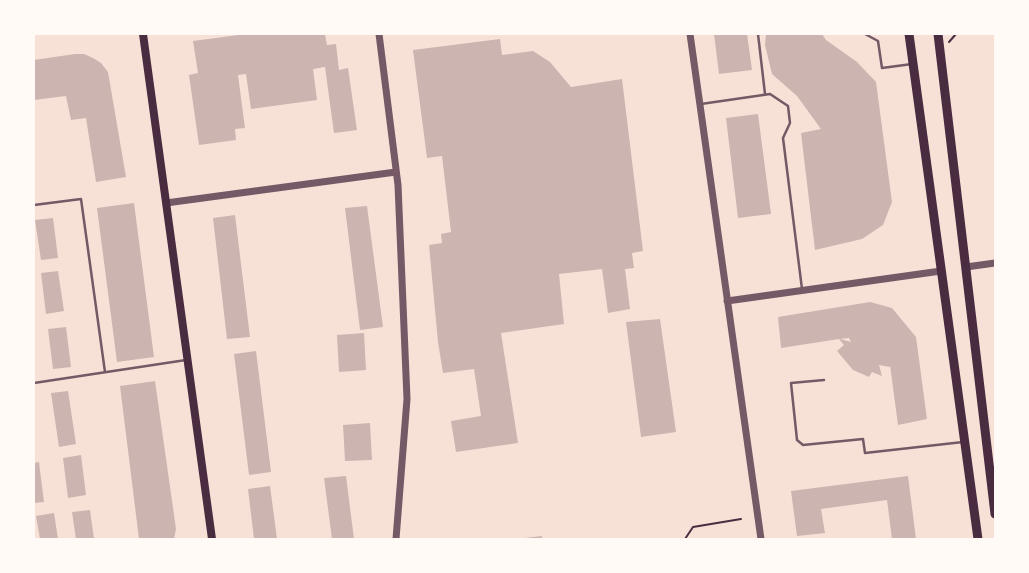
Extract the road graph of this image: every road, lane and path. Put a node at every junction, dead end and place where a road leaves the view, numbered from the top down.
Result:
1 (143, 34) edge
2 (380, 34) edge
3 (690, 34) edge
4 (758, 34) edge
5 (865, 34) edge
6 (909, 34) edge
7 (938, 34) edge
8 (914, 64) junction
9 (765, 94) junction
10 (700, 104) junction
11 (396, 172) junction
12 (166, 203) junction
13 (34, 205) edge
14 (995, 263) edge
15 (966, 267) junction
16 (941, 271) junction
17 (802, 291) junction
18 (727, 301) junction
19 (188, 360) junction
20 (105, 372) junction
21 (824, 380) dead end
22 (34, 383) edge
23 (965, 442) junction
24 (995, 514) edge
25 (741, 519) dead end
26 (212, 539) edge
27 (396, 539) edge
28 (685, 539) edge
29 (761, 539) edge
30 (978, 539) edge

1 - 12 main road
2 - 11 street
3 - 10 street
4 - 9 lane
5 - 8 lane
6 - 8 main road
7 - 15 main road
8 - 16 main road
9 - 10 lane
9 - 17 lane
10 - 18 street
11 - 12 street
11 - 27 street
12 - 19 main road
13 - 20 lane
14 - 15 street
15 - 24 main road
16 - 17 street
16 - 23 main road
17 - 18 street
18 - 29 street
19 - 20 lane
19 - 26 main road
20 - 22 lane
21 - 23 lane
23 - 30 main road
25 - 28 path

